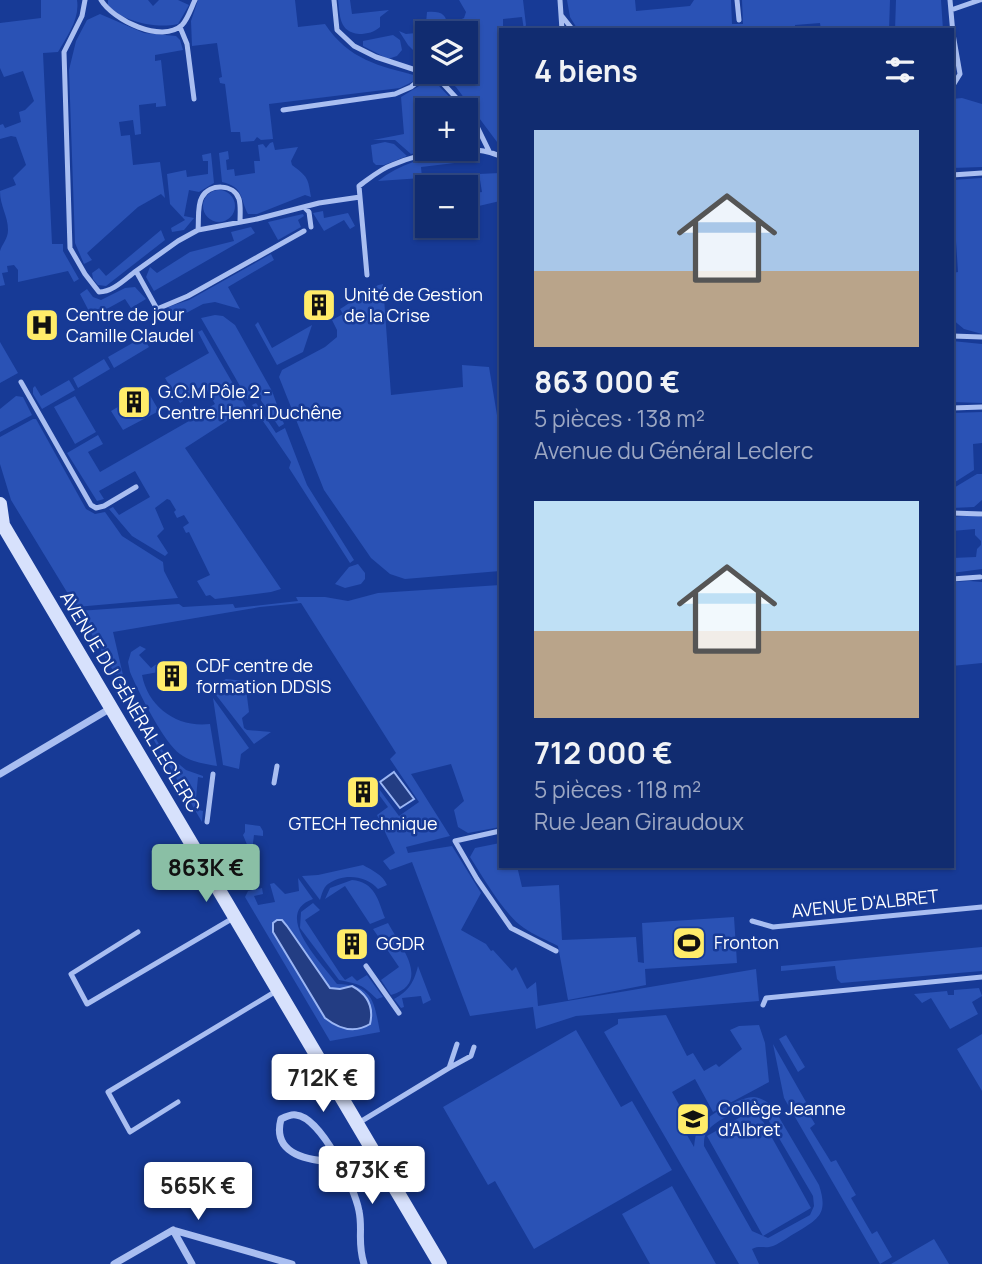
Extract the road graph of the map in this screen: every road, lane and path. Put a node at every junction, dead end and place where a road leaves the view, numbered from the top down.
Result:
1 (85, 0) edge
2 (101, 0) edge
3 (195, 0) edge
4 (334, 0) edge
5 (560, 0) edge
6 (737, 0) edge
7 (950, 0) edge
8 (980, 0) edge
9 (951, 10) junction
10 (561, 15) junction
11 (739, 20) dead end
12 (180, 27) junction
13 (562, 28) edge
14 (571, 28) edge
15 (954, 28) edge
16 (954, 31) edge
17 (415, 70) edge
18 (416, 84) edge
19 (443, 84) edge
20 (954, 84) edge
21 (194, 99) dead end
22 (283, 110) dead end
23 (489, 151) junction
24 (499, 156) edge
25 (982, 173) edge
26 (954, 175) edge
27 (360, 197) junction
28 (307, 210) junction
29 (240, 222) junction
30 (311, 227) dead end
31 (198, 230) junction
32 (304, 231) dead end
33 (136, 271) junction
34 (367, 275) dead end
35 (954, 336) edge
36 (982, 337) edge
37 (21, 382) dead end
38 (982, 407) edge
39 (954, 408) edge
40 (136, 487) dead end
41 (0, 504) edge
42 (981, 511) edge
43 (954, 513) edge
44 (1, 524) edge
45 (981, 576) edge
46 (954, 579) edge
47 (111, 708) junction
48 (277, 766) dead end
49 (0, 774) edge
50 (213, 774) dead end
51 (274, 783) dead end
52 (206, 822) dead end
53 (499, 831) edge
54 (982, 907) edge
55 (235, 917) junction
56 (752, 921) dead end
57 (138, 932) dead end
58 (556, 951) dead end
59 (366, 966) dead end
60 (982, 977) edge
61 (278, 990) junction
62 (763, 1005) dead end
63 (399, 1013) dead end
64 (457, 1044) dead end
65 (474, 1047) dead end
66 (449, 1068) junction
67 (178, 1102) dead end
68 (357, 1124) junction
69 (338, 1162) junction
70 (173, 1230) junction
71 (114, 1264) edge
72 (192, 1264) edge
73 (292, 1264) edge
74 (364, 1264) edge
75 (440, 1264) edge

1 - 33 lane
2 - 12 lane
3 - 12 lane
4 - 17 lane
5 - 10 lane
6 - 11 lane
7 - 9 lane
8 - 9 lane
9 - 15 lane
10 - 13 lane
10 - 14 lane
12 - 21 lane
16 - 20 lane
18 - 22 lane
19 - 23 lane
23 - 24 lane
23 - 27 lane
25 - 26 lane
27 - 28 lane
27 - 34 lane
28 - 29 lane
28 - 30 lane
29 - 31 lane
29 - 31 lane
31 - 33 lane
32 - 33 lane
35 - 36 lane
37 - 40 lane
38 - 39 lane
41 - 44 main road
42 - 43 lane
44 - 47 main road, AVENUE DU GÉNÉRAL LECLERC
45 - 46 lane
47 - 49 street
47 - 55 main road, AVENUE DU GÉNÉRAL LECLERC
48 - 51 lane
50 - 52 lane
53 - 58 lane
54 - 56 lane, AVENUE D'ALBRET
55 - 57 lane
55 - 61 main road, AVENUE DU GÉNÉRAL LECLERC
59 - 63 lane
60 - 62 lane
61 - 67 lane
61 - 68 main road, AVENUE DU GÉNÉRAL LECLERC
64 - 66 lane
65 - 66 lane
66 - 68 lane
68 - 75 main road, AVENUE DU GÉNÉRAL LECLERC
69 - 69 street
69 - 74 street
70 - 71 street
70 - 72 street
70 - 73 street

